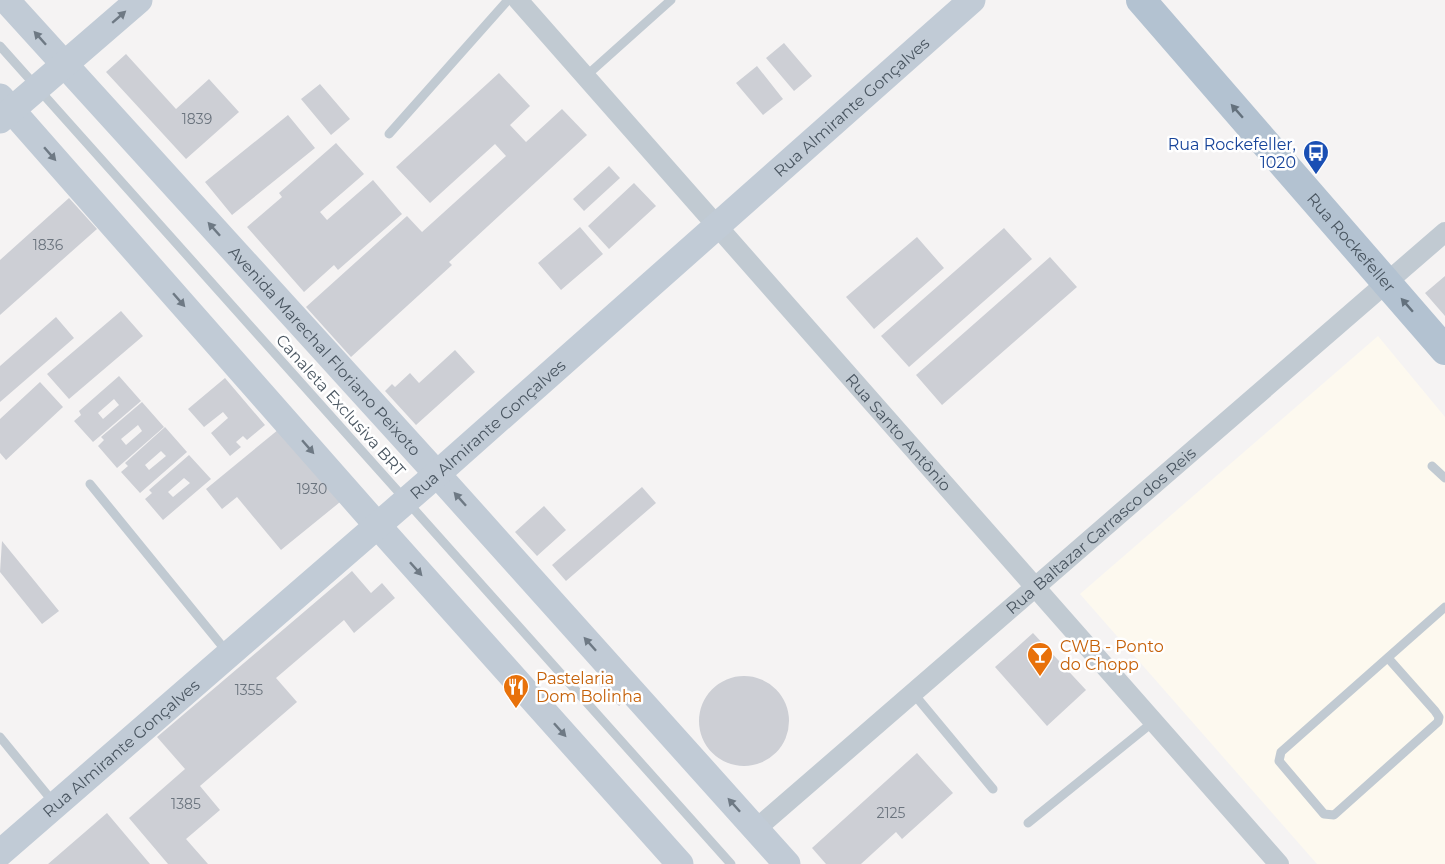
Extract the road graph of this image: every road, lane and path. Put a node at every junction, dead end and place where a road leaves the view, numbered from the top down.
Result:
1 (6, 0) edge
2 (139, 0) edge
3 (508, 0) edge
4 (518, 0) edge
5 (671, 0) edge
6 (972, 0) edge
7 (1141, 0) edge
8 (0, 46) edge
9 (63, 65) junction
10 (586, 76) junction
11 (37, 88) junction
12 (4, 109) edge
13 (389, 134) dead end
14 (718, 225) junction
15 (1445, 232) edge
16 (1387, 282) junction
17 (1445, 350) edge
18 (1432, 466) dead end
19 (437, 474) junction
20 (1445, 478) edge
21 (90, 484) dead end
22 (406, 501) junction
23 (376, 525) junction
24 (1034, 588) junction
25 (1445, 607) edge
26 (228, 654) junction
27 (1388, 658) junction
28 (914, 693) junction
29 (1153, 722) junction
30 (0, 737) edge
31 (993, 789) dead end
32 (55, 805) junction
33 (1028, 823) dead end
34 (756, 829) junction
35 (0, 853) edge
36 (680, 864) edge
37 (731, 864) edge
38 (787, 864) edge
39 (1279, 864) edge

9 -> 1 street, Avenida Marechal Floriano Peixoto
9 -> 2 street
3 - 13 lane
4 - 10 street, Rua Santo Antônio
5 - 10 lane
6 - 14 street, Rua Almirante Gonçalves
16 -> 7 main road, Rua Rockefeller
8 - 11 lane, Canaleta Exclusiva BRT
9 - 11 street
19 -> 9 street, Avenida Marechal Floriano Peixoto
10 - 14 street, Rua Santo Antônio
11 - 12 street
11 - 22 lane, Canaleta Exclusiva BRT
12 -> 23 street
14 - 19 street, Rua Almirante Gonçalves
14 - 24 street, Rua Santo Antônio
15 - 16 street, Rua Baltazar Carrasco dos Reis
17 -> 16 main road, Rua Rockefeller
16 - 24 street, Rua Baltazar Carrasco dos Reis
18 - 20 lane
19 - 22 street, Rua Almirante Gonçalves
34 -> 19 street, Avenida Marechal Floriano Peixoto
21 - 26 lane
22 - 23 street, Rua Almirante Gonçalves
22 - 37 lane, Canaleta Exclusiva BRT
23 - 26 street, Rua Almirante Gonçalves
23 -> 36 street
24 - 28 street, Rua Baltazar Carrasco dos Reis
24 - 29 street, Rua Santo Antônio
25 - 27 lane
26 - 32 street, Rua Almirante Gonçalves
27 - 27 lane
28 - 31 lane
28 - 34 street, Rua Baltazar Carrasco dos Reis
29 - 33 lane
29 - 39 street, Rua Santo Antônio
30 - 32 lane
32 - 35 street, Rua Almirante Gonçalves
34 - 38 street, Avenida Marechal Floriano Peixoto

